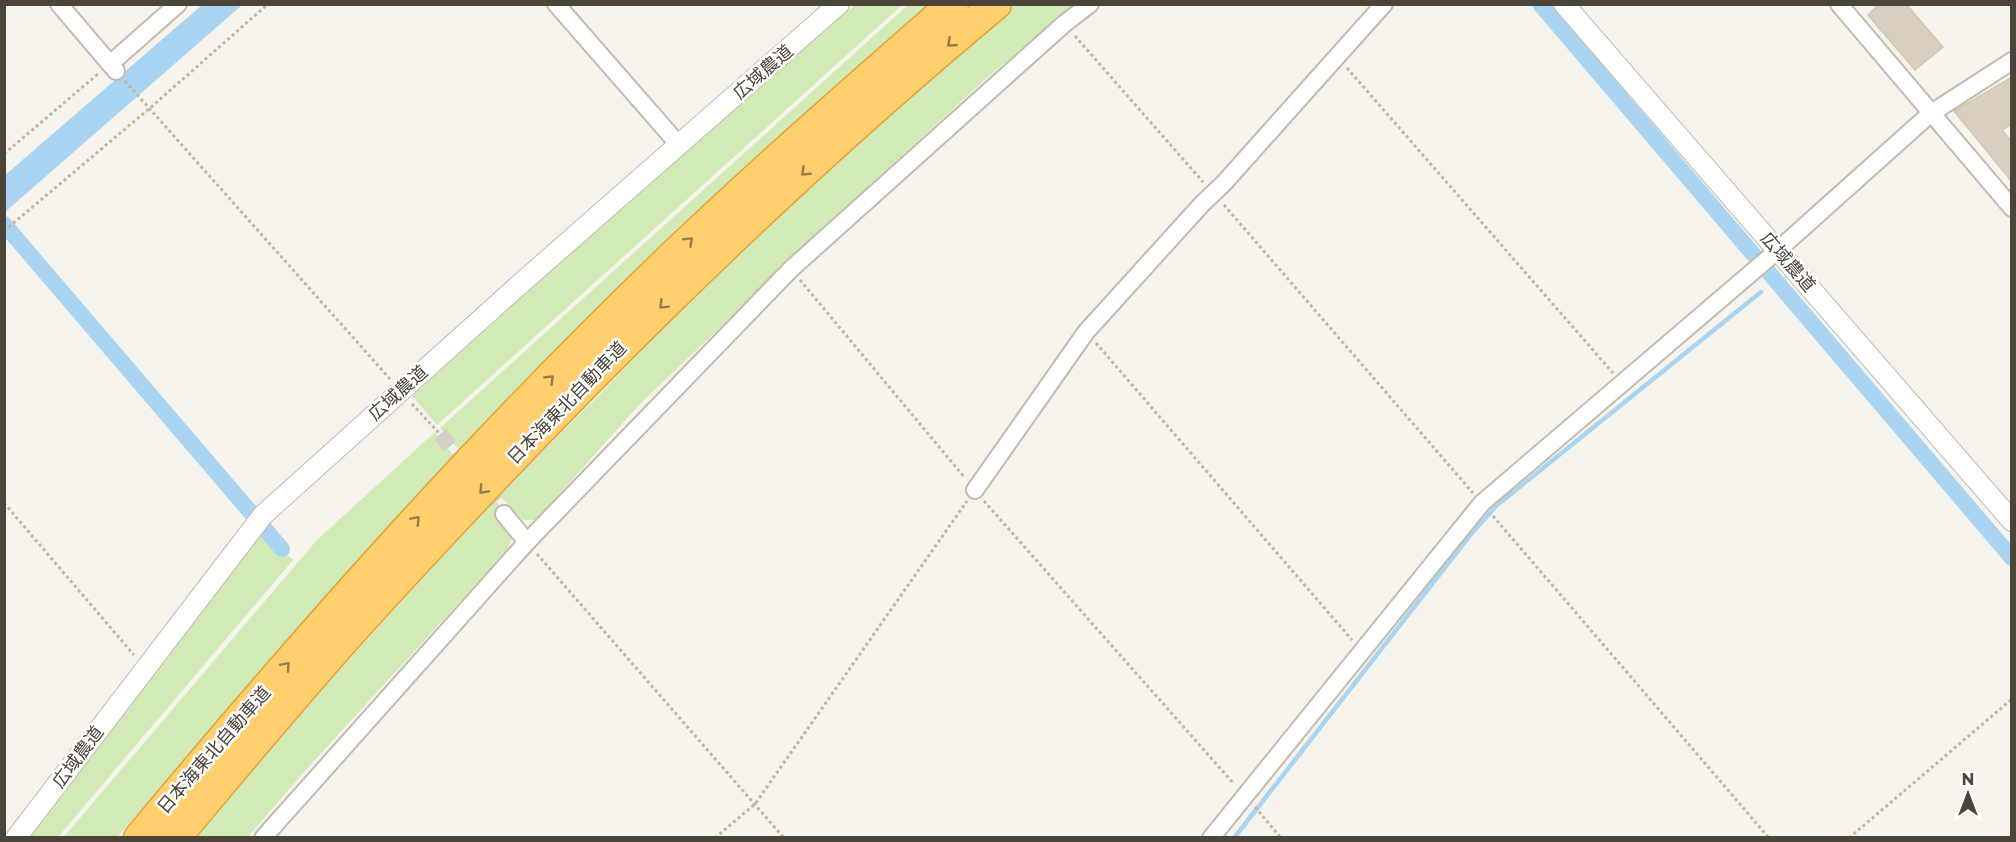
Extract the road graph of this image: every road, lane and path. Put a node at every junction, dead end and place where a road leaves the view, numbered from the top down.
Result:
1 (59, 4) edge
2 (178, 4) edge
3 (268, 4) edge
4 (556, 4) edge
5 (839, 4) edge
6 (953, 4) edge
7 (996, 4) edge
8 (1090, 4) edge
9 (1384, 4) edge
10 (1564, 4) edge
11 (1839, 4) edge
12 (1064, 24) junction
13 (1337, 56) junction
14 (2012, 61) edge
15 (113, 67) junction
16 (150, 108) junction
17 (1930, 114) junction
18 (679, 145) junction
19 (4, 154) edge
20 (1212, 193) junction
21 (2012, 208) edge
22 (4, 231) edge
23 (1778, 250) junction
24 (791, 269) junction
25 (1086, 332) junction
26 (1622, 383) junction
27 (400, 391) junction
28 (440, 434) tunnel mouth
29 (975, 490) junction
30 (4, 503) edge
31 (1482, 503) junction
32 (504, 514) tunnel mouth
33 (2012, 521) edge
34 (527, 542) junction
35 (1361, 650) junction
36 (146, 669) junction
37 (2012, 699) edge
38 (1244, 795) junction
39 (755, 804) junction
40 (16, 837) edge
41 (139, 837) edge
42 (175, 837) edge
43 (262, 837) edge
44 (715, 837) edge
45 (784, 837) edge
46 (1211, 837) edge
47 (1281, 837) edge
48 (1769, 837) edge
49 (1849, 837) edge

1 - 15 street
2 - 15 street
3 - 16 path
4 - 18 street
5 - 18 street, 広域農道
41 -> 6 highway, 日本海東北自動車道
7 -> 42 highway, 日本海東北自動車道
8 - 12 street
9 - 13 street
10 - 23 street, 広域農道
11 - 17 street
12 - 20 path
12 - 24 street
13 - 20 street
13 - 26 path
14 - 17 street
15 - 16 path
15 - 19 path
16 - 22 path
16 - 27 path
17 - 21 street
17 - 23 street
18 - 27 street, 広域農道
20 - 25 street
20 - 31 path
23 - 26 street
23 - 33 street, 広域農道
24 - 29 path
24 - 34 street
25 - 29 street
25 - 35 path
26 - 31 street
27 - 28 path
27 - 36 street, 広域農道
29 - 38 path
29 - 39 path
30 - 36 path
31 - 35 street
31 - 48 path
32 - 34 street
34 - 39 path
34 - 43 street
35 - 38 street
36 - 40 street, 広域農道
37 - 49 path
38 - 46 street
38 - 47 path
39 - 44 path
39 - 45 path

